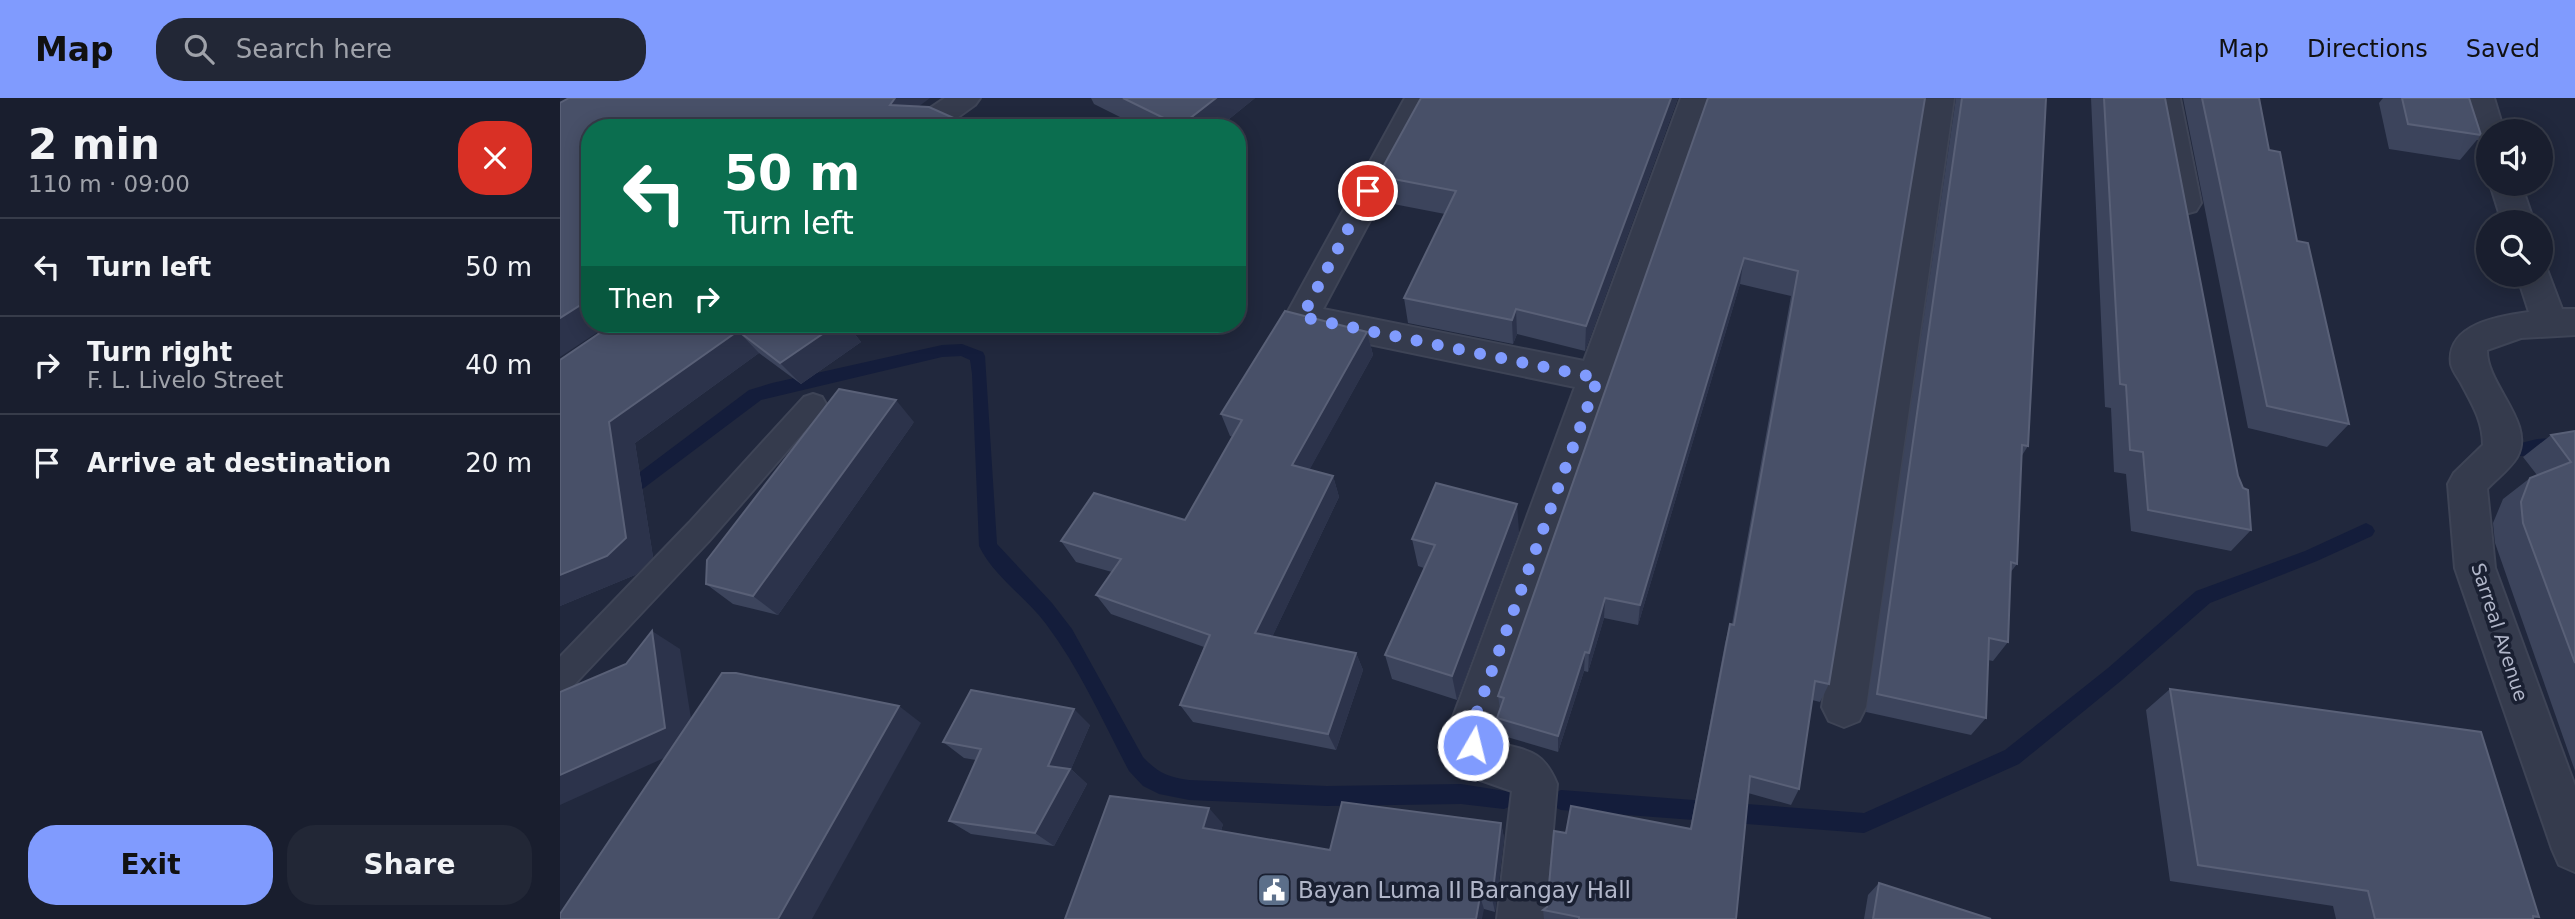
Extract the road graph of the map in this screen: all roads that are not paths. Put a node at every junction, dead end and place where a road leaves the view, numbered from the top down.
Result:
1 (965, 98) edge
2 (1420, 98) edge
3 (1696, 98) edge
4 (1939, 98) edge
5 (2165, 98) edge
6 (2479, 98) edge
7 (935, 119) edge
8 (2485, 119) edge
9 (2190, 231) edge
10 (2541, 287) edge
11 (2562, 322) edge
12 (1598, 378) junction
13 (813, 404) dead end
14 (560, 678) edge
15 (1844, 707) dead end
16 (2575, 849) edge
17 (1521, 919) edge

1 - 7 street
2 - 12 street
3 - 12 street
4 - 15 street
5 - 9 street
6 - 8 street
10 - 11 street
11 - 16 street, Sarreal Avenue
12 - 17 street
13 - 14 lane

